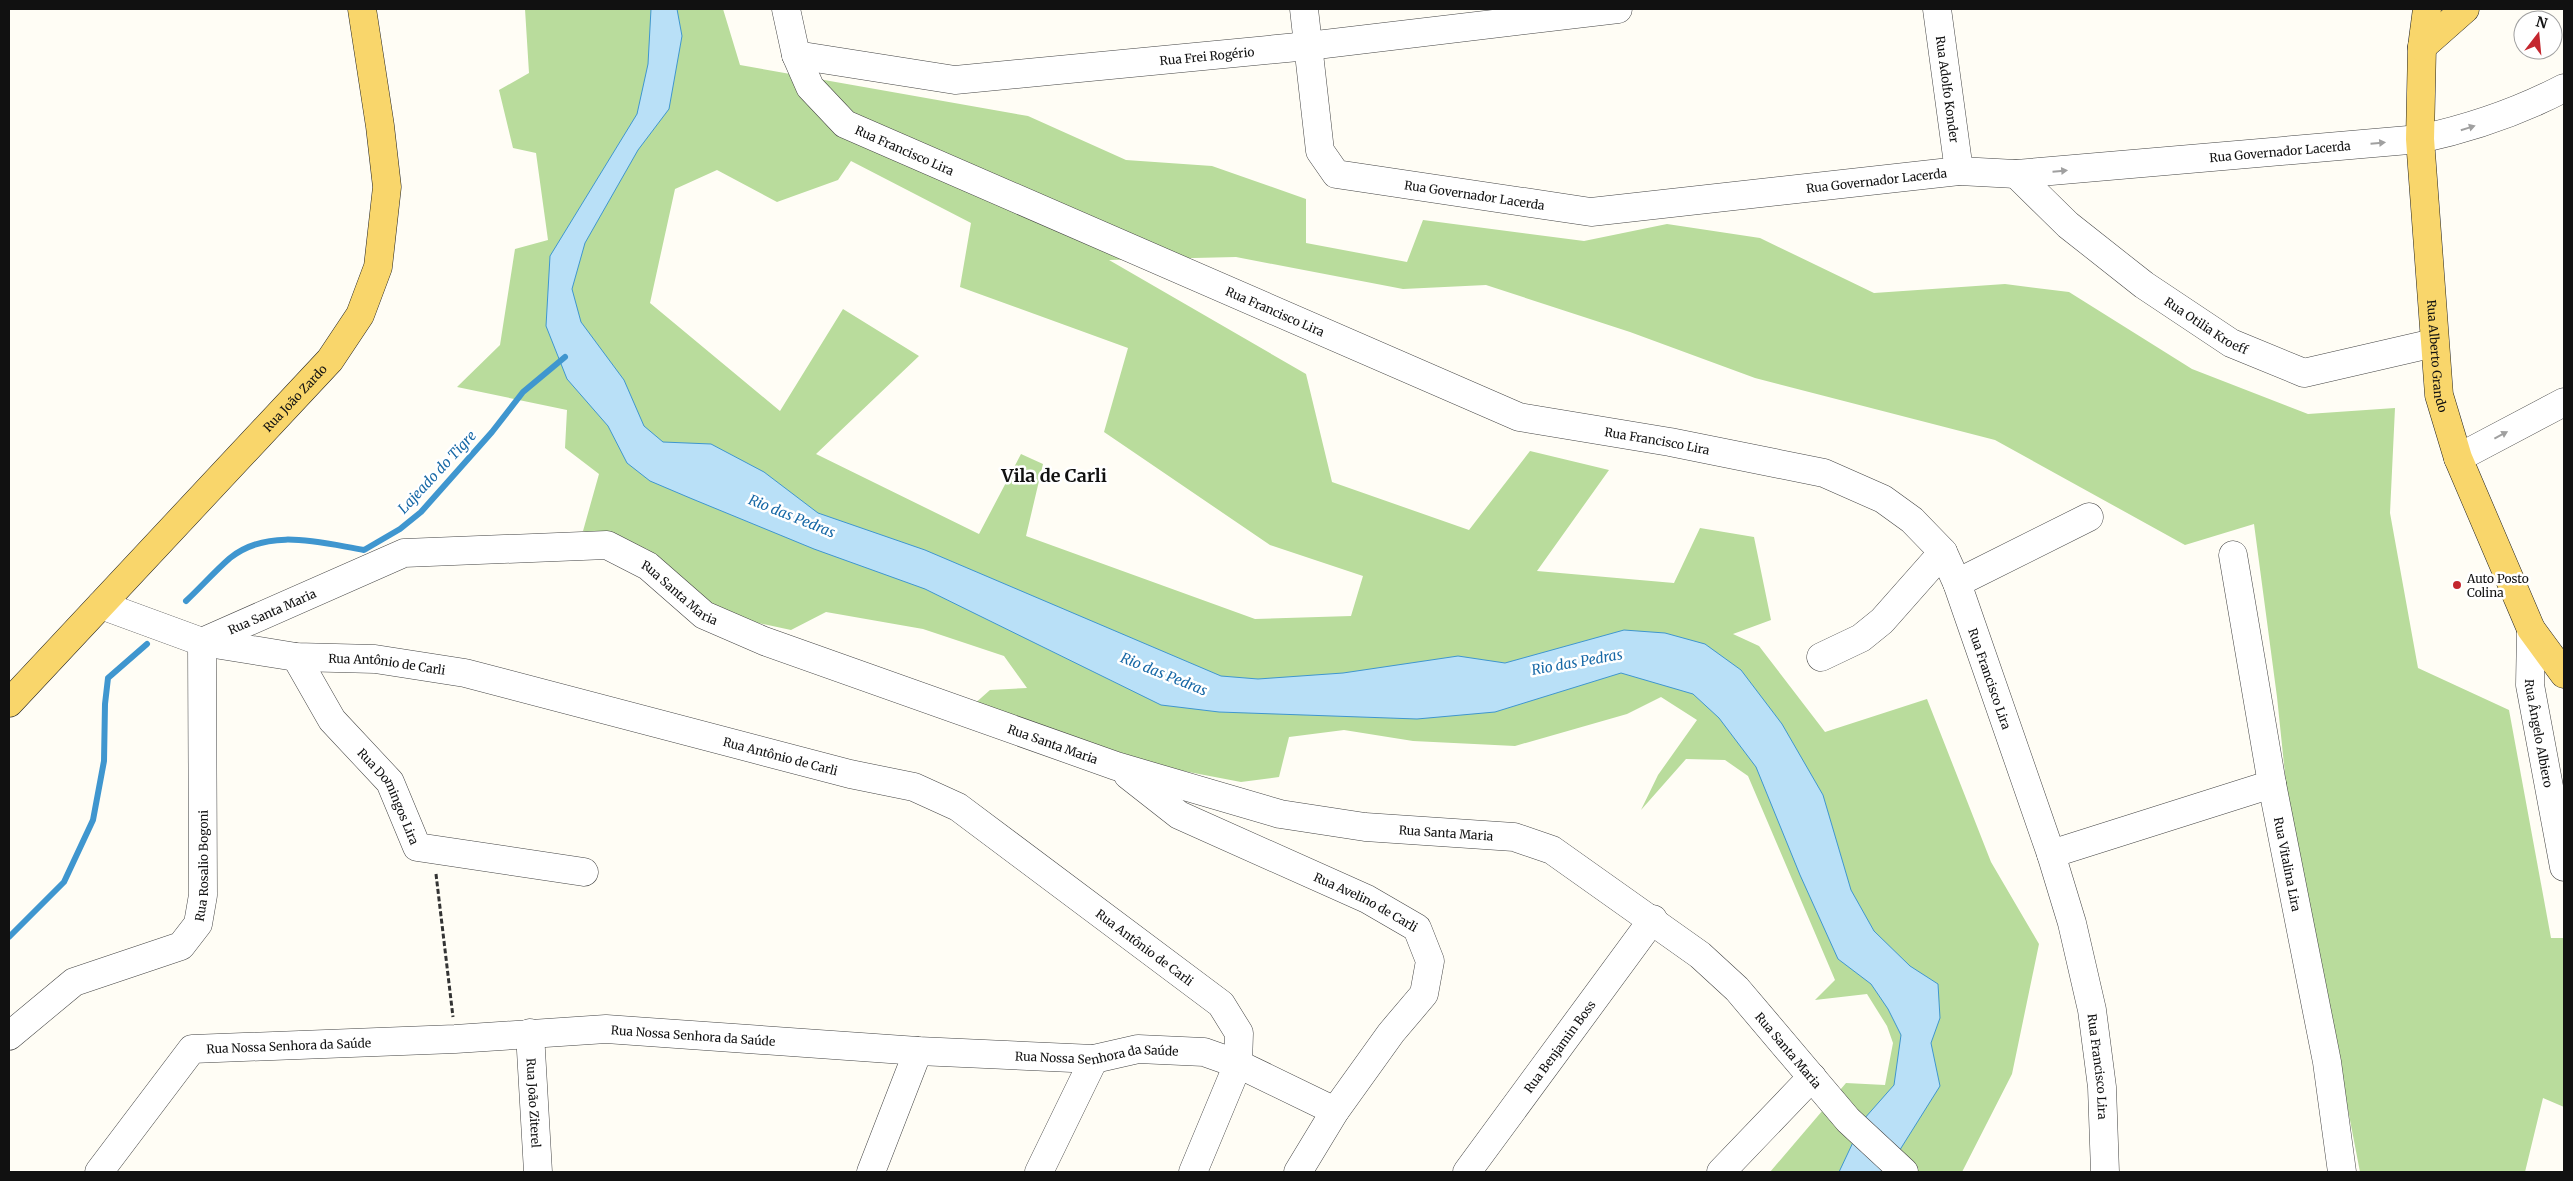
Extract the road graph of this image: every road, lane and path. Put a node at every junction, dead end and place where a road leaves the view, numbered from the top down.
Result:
1 (362, 9) edge
2 (786, 9) edge
3 (1304, 9) edge
4 (1618, 9) edge
5 (1937, 9) edge
6 (2427, 9) edge
7 (2464, 9) edge
8 (1308, 46) junction
9 (2422, 47) junction
10 (796, 55) junction
11 (2564, 88) edge
12 (2420, 139) junction
13 (1958, 171) junction
14 (2016, 174) junction
15 (2434, 343) junction
16 (2564, 402) edge
17 (2458, 458) junction
18 (2089, 517) dead end
19 (1943, 552) junction
20 (2233, 555) dead end
21 (1957, 583) junction
22 (101, 605) junction
23 (2531, 629) junction
24 (202, 642) junction
25 (1821, 657) dead end
26 (296, 658) junction
27 (2564, 674) edge
28 (9, 703) edge
29 (1116, 766) junction
30 (2272, 784) junction
31 (433, 851) junction
32 (2051, 854) junction
33 (2564, 866) edge
34 (584, 872) dead end
35 (1653, 919) junction
36 (530, 1033) junction
37 (9, 1036) edge
38 (455, 1039) junction
39 (918, 1050) junction
40 (1094, 1059) junction
41 (1238, 1064) junction
42 (1812, 1077) junction
43 (1335, 1111) junction
44 (99, 1172) edge
45 (538, 1172) edge
46 (872, 1172) edge
47 (1039, 1172) edge
48 (1193, 1172) edge
49 (1298, 1172) edge
50 (1467, 1172) edge
51 (1721, 1172) edge
52 (1904, 1172) edge
53 (2105, 1172) edge
54 (2342, 1172) edge

1 - 22 main road, Rua João Zardo
2 - 10 street, Rua Francisco Lira
3 - 8 street
4 - 8 street, Rua Frei Rogério
5 - 13 street, Rua Adolfo Konder
6 - 9 main road, Rua Alberto Grando
7 - 9 main road
8 - 10 street, Rua Frei Rogério
8 - 13 street, Rua Governador Lacerda
9 - 12 main road, Rua Alberto Grando
10 - 19 street, Rua Francisco Lira
12 -> 11 street, Rua Governador Lacerda
14 -> 12 street, Rua Governador Lacerda
12 - 15 main road, Rua Alberto Grando
13 - 14 street, Rua Governador Lacerda
14 - 15 street, Rua Otilia Kroeff
15 - 17 main road, Rua Alberto Grando
17 -> 16 street
17 - 23 main road, Rua Alberto Grando
18 - 21 street
19 - 21 street, Rua Francisco Lira
19 - 25 street
20 - 30 street, Rua Vitalina Lira
21 - 32 street, Rua Francisco Lira
22 - 24 street, Rua Antônio de Carli
22 - 28 main road, Rua João Zardo
23 - 27 main road, Rua Alberto Grando
23 - 33 street, Rua Ângelo Albiero
24 - 26 street, Rua Antônio de Carli
24 - 29 street, Rua Santa Maria
24 - 37 street, Rua Rosalio Bogoni
26 - 31 street, Rua Domingos Lira
26 - 41 street, Rua Antônio de Carli
29 - 35 street, Rua Santa Maria
29 - 43 street, Rua Avelino de Carli
30 - 32 street
30 - 54 street, Rua Vitalina Lira
31 - 34 street, Rua Domingos Lira
31 - 38 path
32 - 53 street, Rua Francisco Lira
35 - 42 street, Rua Santa Maria
35 - 50 street, Rua Benjamin Boss
36 - 38 street, Rua Nossa Senhora da Saúde
36 - 39 street, Rua Nossa Senhora da Saúde
36 - 45 street, Rua João Ziterel
38 - 44 street, Rua Nossa Senhora da Saúde
39 - 40 street, Rua Nossa Senhora da Saúde
39 - 46 street
40 - 41 street, Rua Nossa Senhora da Saúde
40 - 47 street
41 - 43 street, Rua Nossa Senhora da Saúde
41 - 48 street, Rua Antônio de Carli
42 - 51 street
42 - 52 street, Rua Santa Maria
43 - 49 street, Rua Avelino de Carli

